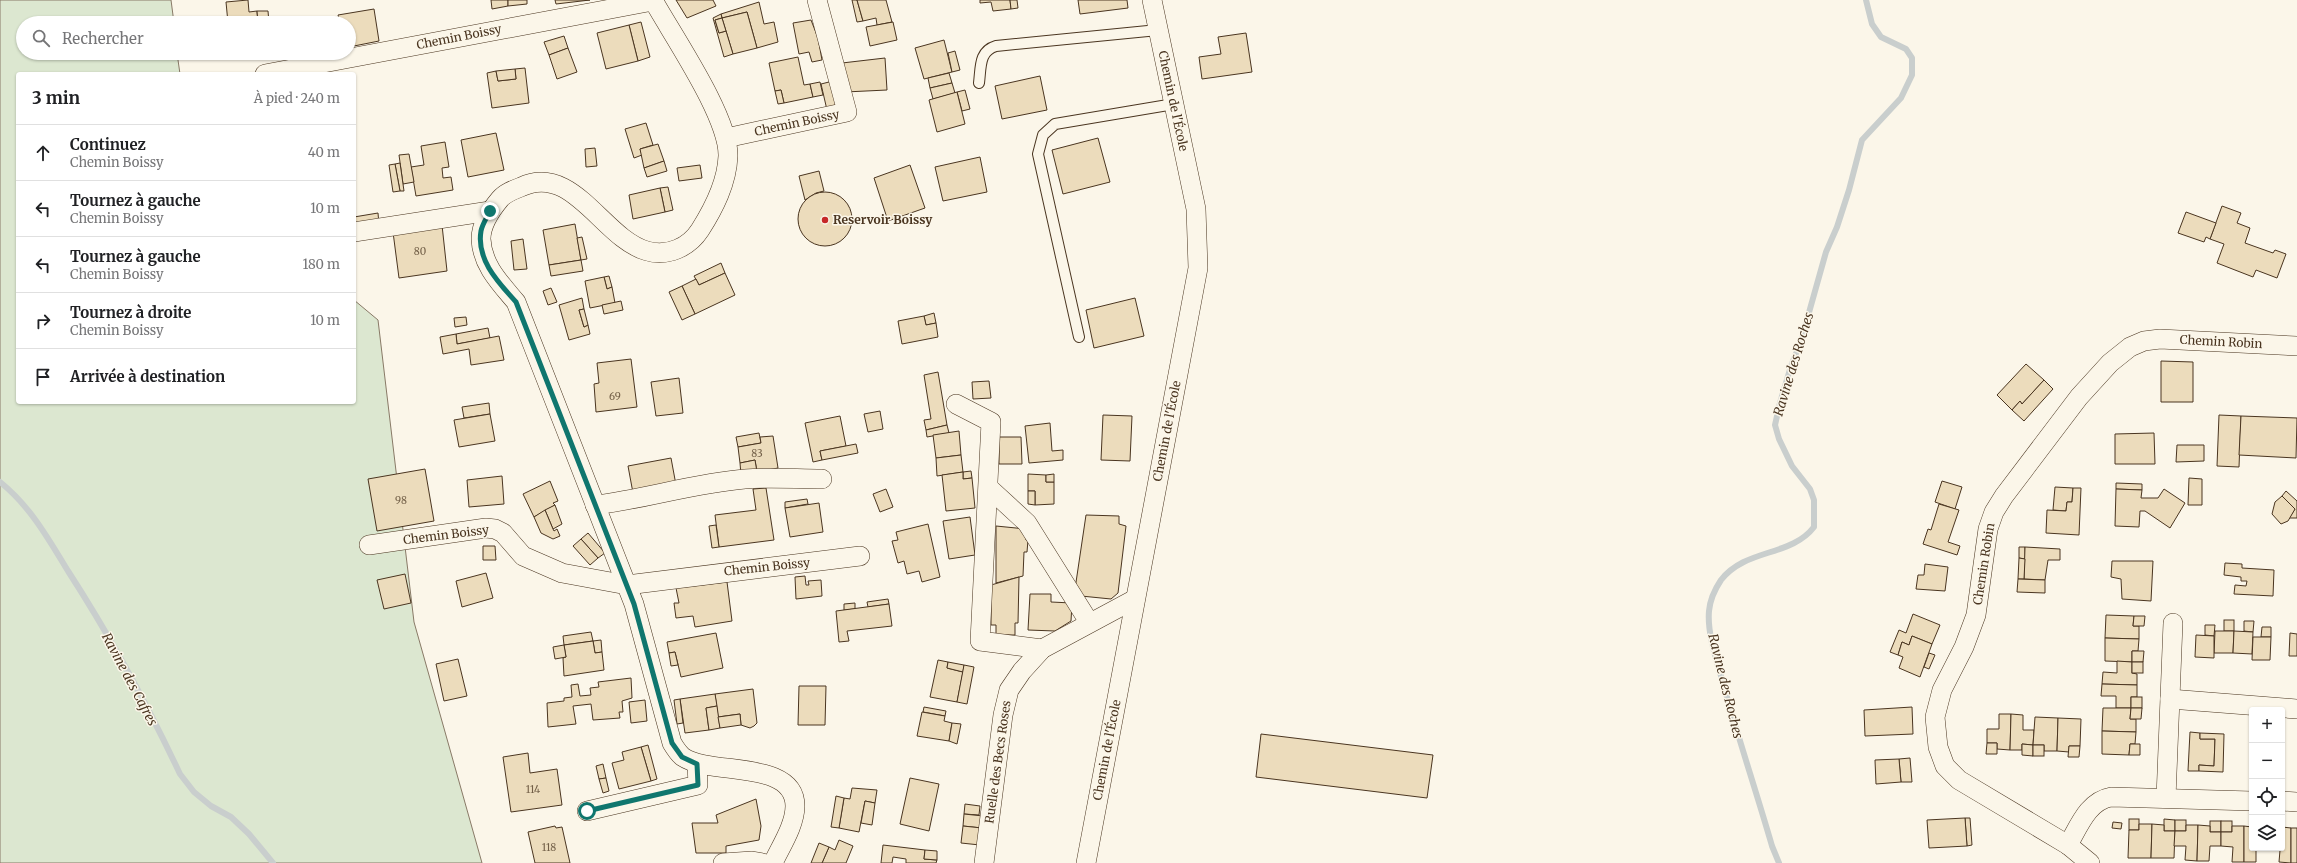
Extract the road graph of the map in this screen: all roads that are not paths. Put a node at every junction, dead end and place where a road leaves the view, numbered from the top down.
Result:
1 (653, 0) edge
2 (817, 0) edge
3 (1152, 0) edge
4 (1158, 30) junction
5 (356, 57) edge
6 (338, 60) edge
7 (275, 72) edge
8 (979, 82) dead end
9 (1174, 104) junction
10 (726, 138) junction
11 (490, 211) junction
12 (356, 232) edge
13 (1079, 337) dead end
14 (2297, 346) edge
15 (956, 404) dead end
16 (822, 479) dead end
17 (989, 488) junction
18 (595, 505) junction
19 (369, 545) dead end
20 (860, 556) dead end
21 (627, 585) junction
22 (1135, 599) junction
23 (1089, 622) junction
24 (2172, 624) dead end
25 (1042, 649) junction
26 (2170, 699) junction
27 (2297, 709) edge
28 (697, 764) junction
29 (2166, 798) junction
30 (2249, 800) edge
31 (2285, 801) edge
32 (2297, 802) edge
33 (587, 811) dead end
34 (2068, 844) junction
35 (723, 863) edge
36 (763, 863) edge
37 (773, 863) edge
38 (984, 863) edge
39 (1086, 863) edge
40 (2090, 863) edge

1 - 5 street, Chemin Boissy
1 - 10 street, Chemin Boissy
2 - 10 street, Chemin Boissy
3 - 4 street, Chemin de l'École
4 - 8 lane
4 - 9 street, Chemin de l'École
6 - 7 street, Chemin Boissy
9 - 13 lane
9 - 22 street, Chemin de l'École
10 - 11 street, Chemin Boissy
11 - 12 street
11 - 18 street, Chemin Boissy
14 - 34 street, Chemin Robin
15 - 17 street
16 - 18 street
17 - 23 street
17 - 25 street
18 - 21 street, Chemin Boissy
19 - 21 street, Chemin Boissy
20 - 21 street, Chemin Boissy
21 - 28 street, Chemin Boissy
22 - 23 street, Ruelle des Becs Roses
22 - 39 street, Chemin de l'École
23 - 25 street, Ruelle des Becs Roses
24 - 26 street
25 - 38 street, Ruelle des Becs Roses
26 - 27 street
26 - 29 street
28 - 33 street
28 - 37 street, Chemin Boissy
29 - 30 street
29 - 34 street
31 - 32 street
34 - 40 street, Chemin Robin
35 - 36 street

